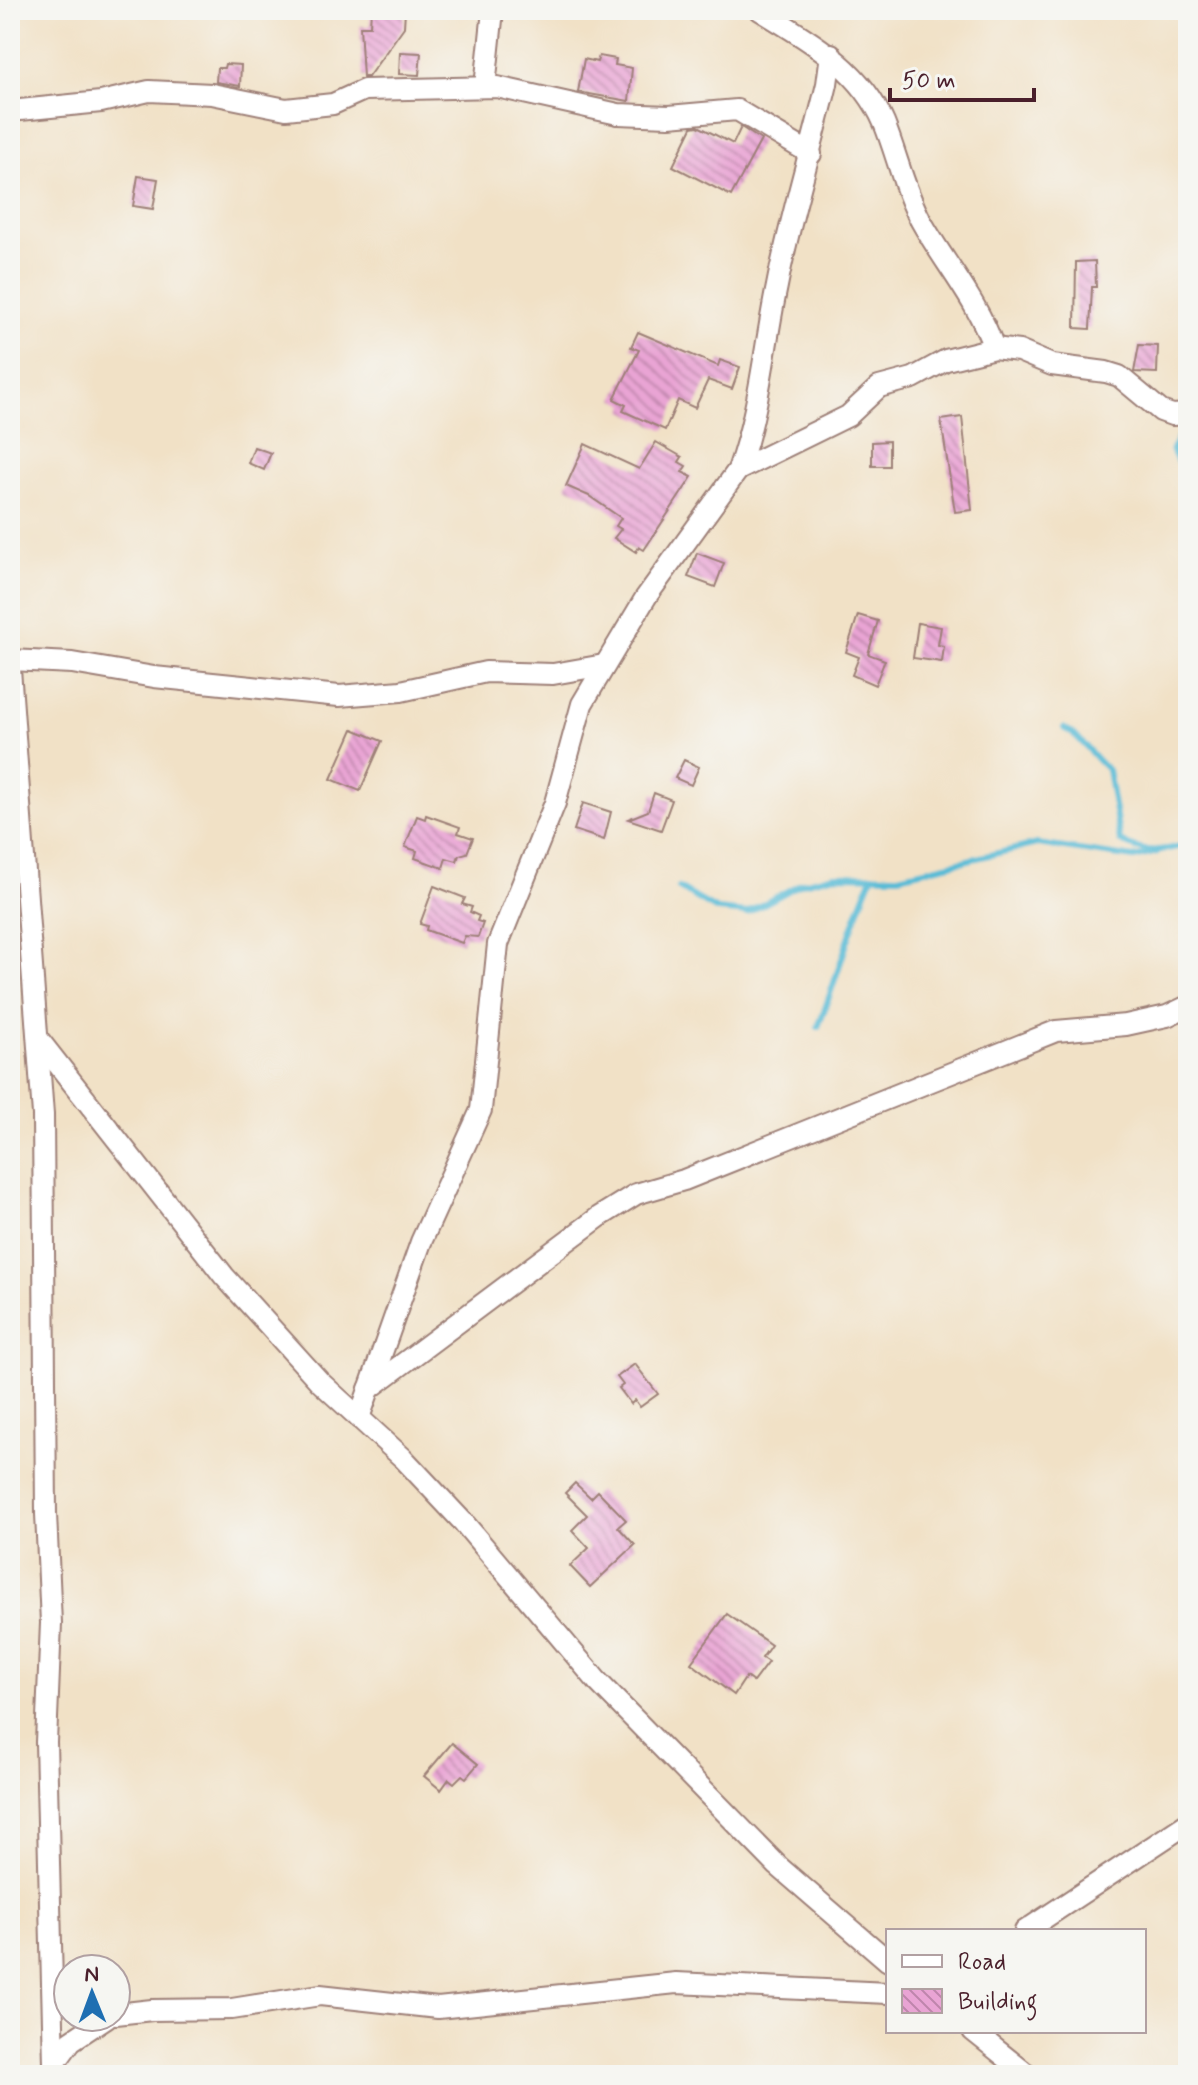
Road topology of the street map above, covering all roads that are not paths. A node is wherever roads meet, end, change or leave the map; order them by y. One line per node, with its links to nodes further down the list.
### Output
1 (493, 10): 4 (street)
2 (760, 10): 3 (street)
3 (831, 54): 6 (street); 7 (street)
4 (485, 87): 5 (street); 6 (street)
5 (10, 111)
6 (811, 154): 9 (street)
7 (994, 348): 8 (street); 9 (street)
8 (1188, 414)
9 (738, 470): 11 (street)
10 (10, 660): 11 (street)
11 (604, 665): 15 (street)
12 (10, 669): 14 (street)
13 (1188, 1006): 15 (street)
14 (39, 1040): 16 (street); 24 (street)
15 (369, 1389): 16 (street)
16 (359, 1418): 19 (street)
17 (1188, 1823): 18 (street)
18 (1028, 1929)
19 (886, 1959)
20 (886, 1993): 21 (street)
21 (132, 2012)
22 (83, 2033): 24 (street)
23 (976, 2033): 25 (street)
24 (54, 2069)
25 (1028, 2075)

